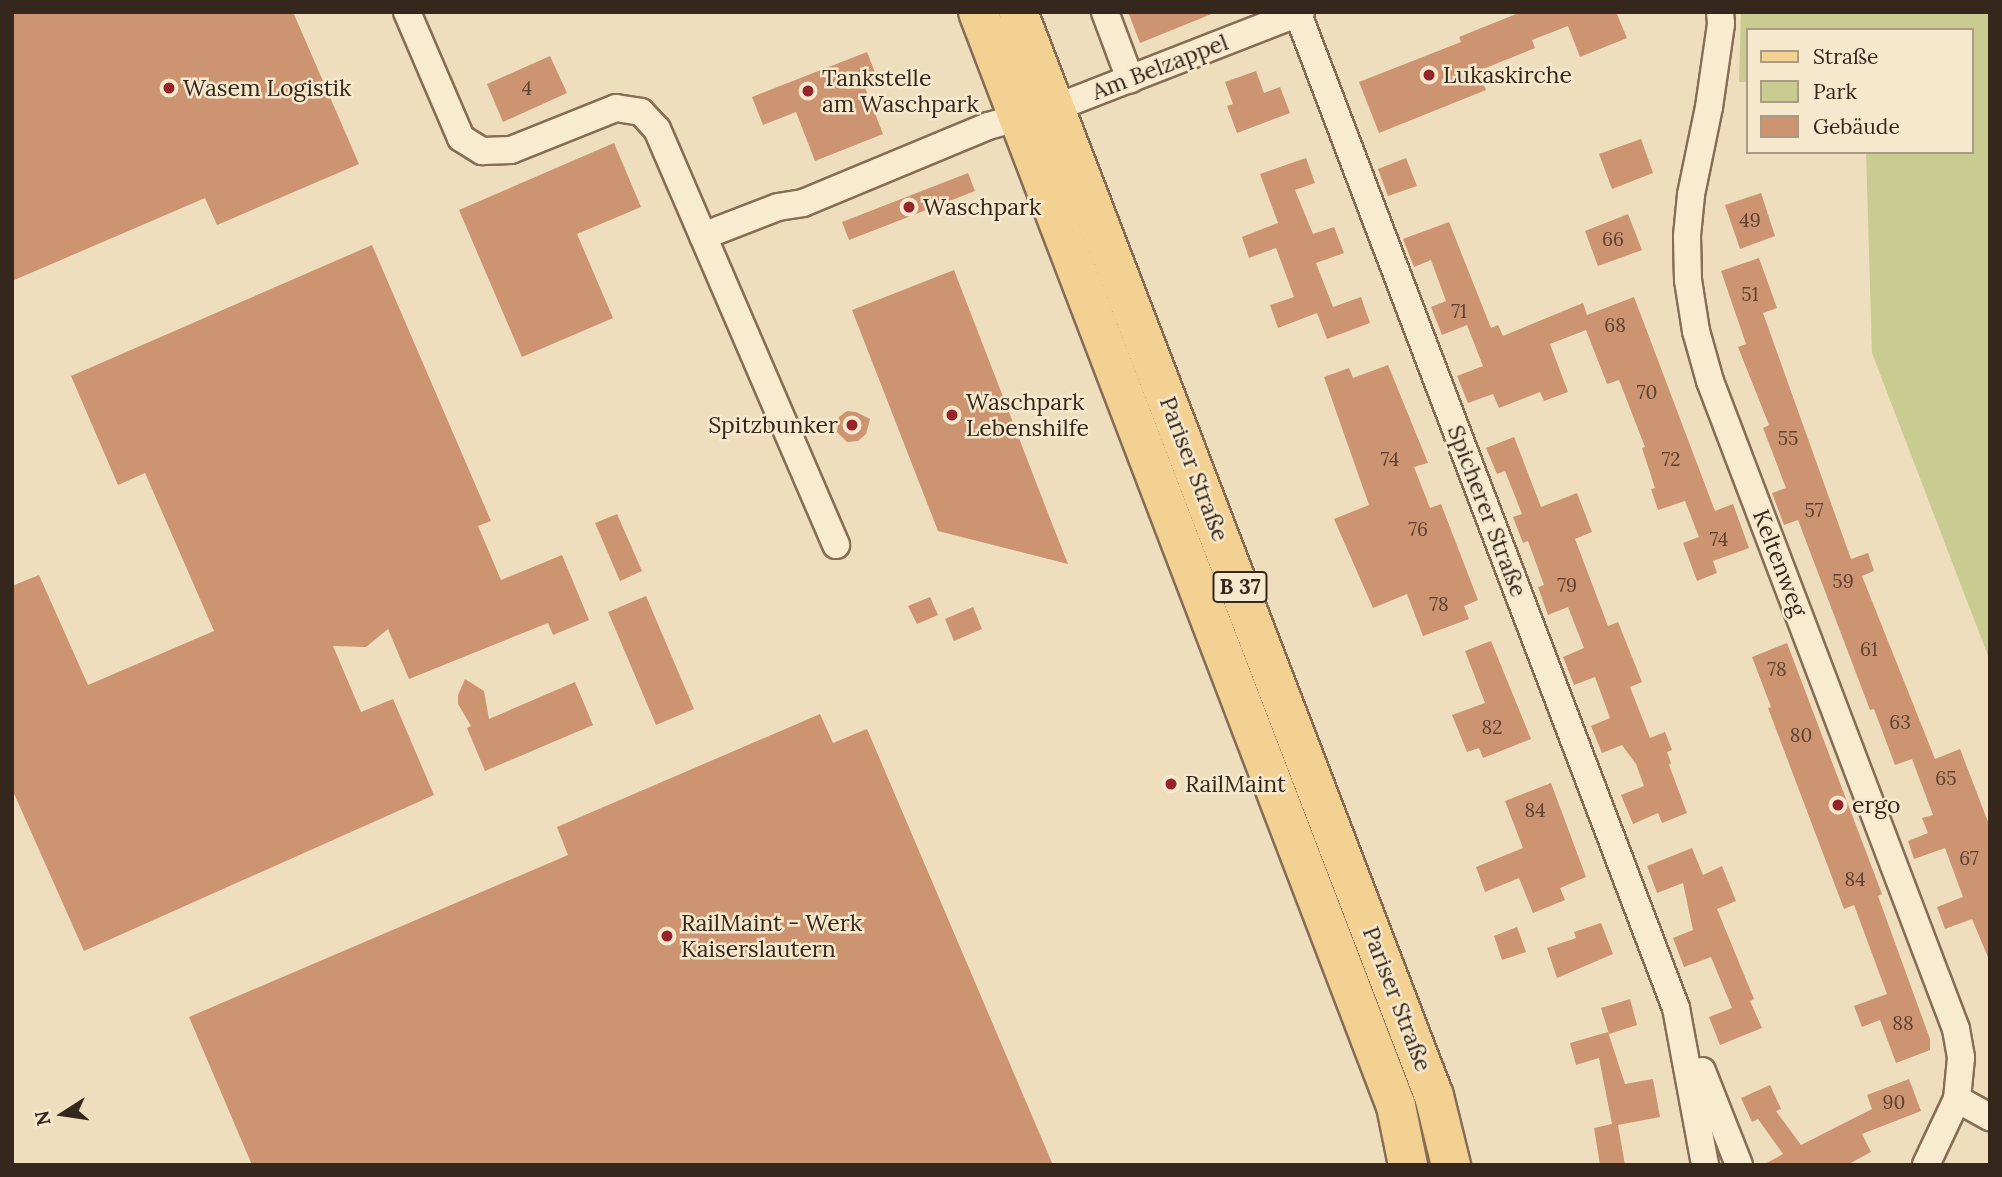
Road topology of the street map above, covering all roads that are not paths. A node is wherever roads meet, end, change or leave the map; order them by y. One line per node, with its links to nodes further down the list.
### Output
1 (407, 12): 10 (street)
2 (978, 12): 9 (main road, Pariser Straße / B 37)
3 (1018, 12): 8 (main road, Pariser Straße / B 37)
4 (1105, 12): 7 (street)
5 (1720, 12): 13 (street, Keltenweg)
6 (1300, 13): 7 (street, Am Belzappel); 12 (street, Spicherer Straße)
7 (1130, 79): 8 (street, Am Belzappel)
8 (1055, 108): 9 (street, Am Belzappel); 16 (main road, Pariser Straße / B 37)
9 (1017, 117): 10 (street, Am Belzappel); 15 (main road, Pariser Straße / B 37)
10 (703, 236): 11 (street)
11 (836, 545)
12 (1676, 1008): 17 (street, Spicherer Straße); 18 (street, Spicherer Straße)
13 (1957, 1099): 14 (street); 19 (street, Keltenweg)
14 (1990, 1117)
15 (1408, 1165)
16 (1451, 1165)
17 (1705, 1165)
18 (1739, 1165)
19 (1926, 1165)

